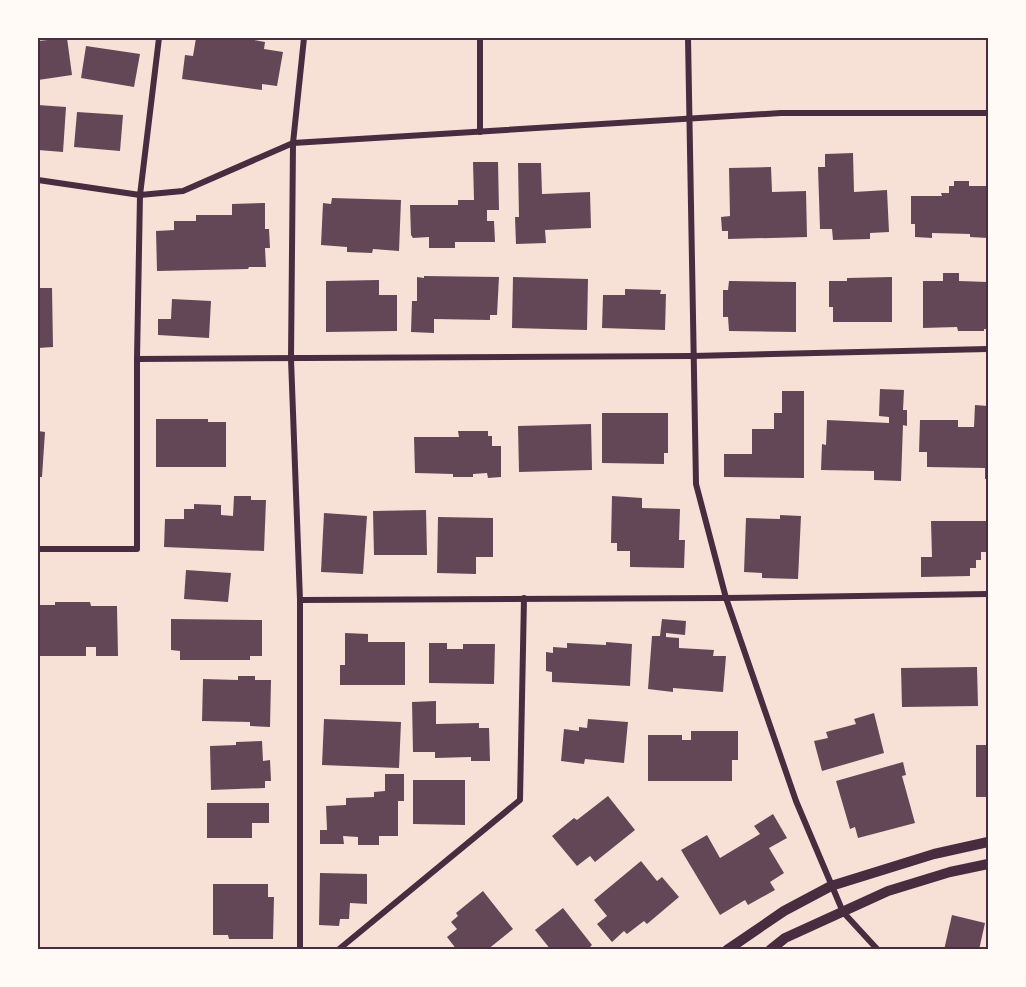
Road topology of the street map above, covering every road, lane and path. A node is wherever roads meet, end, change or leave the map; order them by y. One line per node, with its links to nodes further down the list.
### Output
1 (159, 38): 10 (street)
2 (304, 38): 8 (street)
3 (480, 38): 7 (street)
4 (688, 38): 6 (street)
5 (988, 113): 6 (street)
6 (688, 119): 7 (street); 12 (street)
7 (480, 132): 8 (street)
8 (293, 143): 10 (street); 14 (street)
9 (38, 180): 10 (street)
10 (140, 195): 13 (street)
11 (988, 349): 12 (street)
12 (693, 356): 14 (street); 18 (street)
13 (137, 359): 14 (street); 15 (street)
14 (291, 359): 19 (street)
15 (38, 549)
16 (988, 594): 18 (street)
17 (524, 598): 18 (street); 19 (street); 25 (street)
18 (726, 598): 22 (street)
19 (300, 600): 24 (street)
20 (988, 842): 22 (street)
21 (988, 864): 23 (street)
22 (831, 886): 23 (street); 26 (street)
23 (843, 912): 27 (street); 28 (street)
24 (300, 950)
25 (338, 950)
26 (727, 950)
27 (770, 950)
28 (878, 950)

